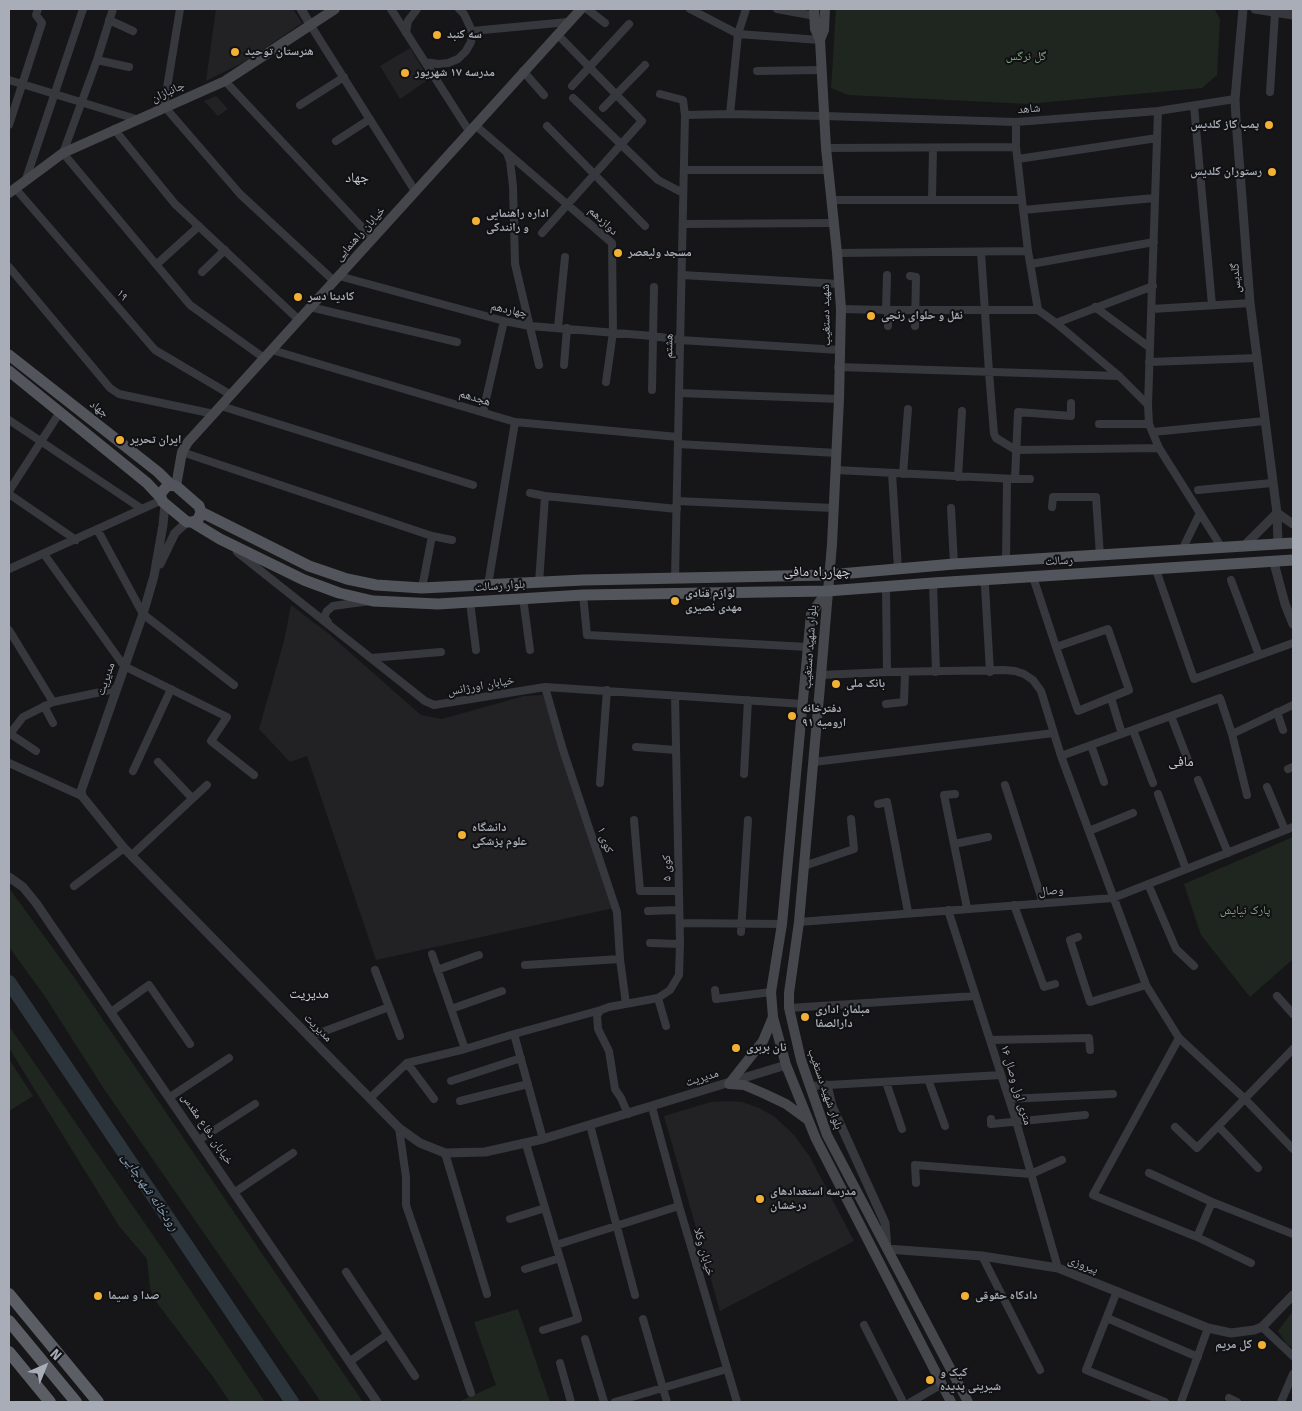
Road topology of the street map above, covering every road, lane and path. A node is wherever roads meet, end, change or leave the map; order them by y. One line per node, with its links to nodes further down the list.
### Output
1 (38, 9): 43 (street)
2 (83, 9): 46 (street)
3 (113, 9): 21 (street)
4 (180, 9): 54 (street)
5 (301, 9): 25 (street)
6 (335, 9): 25 (main road, جانبازان)
7 (391, 9): 28 (street, دوازدهم)
8 (417, 9): 28 (street)
9 (459, 9): 27 (street)
10 (581, 9): 22 (main road, خیابان راهنمایی)
11 (587, 9): 23 (street)
12 (690, 9): 30 (street)
13 (746, 9): 30 (street)
14 (778, 9): 18 (street)
15 (825, 9): 31 (main road)
16 (1243, 9): 51 (street, گلدیس)
17 (1255, 9): 19 (street)
18 (815, 12): 31 (main road)
19 (1275, 13): 20 (street); 45 (street)
20 (1293, 15)
21 (109, 20): 26 (street); 32 (street)
22 (568, 22): 27 (street); 29 (main road, خیابان راهنمایی)
23 (605, 23)
24 (629, 24): 36 (street)
25 (311, 26): 40 (street); 42 (main road, جانبازان)
26 (133, 31)
27 (472, 31): 33 (street)
28 (406, 33): 33 (street, دوازدهم)
29 (557, 34): 36 (street); 39 (main road, خیابان راهنمایی)
30 (738, 34): 31 (street); 58 (street)
31 (820, 40): 37 (main road, شهید دستغیب)
32 (97, 60): 35 (street); 52 (street)
33 (425, 62): 66 (street, دوازدهم)
34 (645, 66): 48 (street)
35 (129, 67)
36 (589, 67): 44 (street); 48 (street)
37 (821, 70): 38 (street); 60 (main road, شهید دستغیب)
38 (757, 71)
39 (523, 72): 47 (street); 66 (main road, خیابان راهنمایی)
40 (344, 77): 53 (street); 61 (street)
41 (9, 80): 43 (street)
42 (225, 81): 54 (main road, جانبازان); 95 (street)
43 (22, 84): 46 (street); 64 (street)
44 (572, 86)
45 (1270, 92)
46 (55, 94): 52 (street); 80 (street)
47 (544, 94)
48 (616, 94): 56 (street); 70 (street)
49 (660, 94): 59 (street)
50 (573, 98): 70 (street)
51 (1235, 99): 55 (street, شاهد); 113 (street, گلدیس)
52 (80, 102): 62 (street); 75 (street)
53 (300, 105)
54 (164, 106): 62 (main road, جانبازان); 109 (street)
55 (1194, 106): 57 (street, شاهد); 114 (street)
56 (603, 108)
57 (1158, 110): 63 (street, شاهد); 68 (street)
58 (730, 114): 59 (street, شاهد); 60 (street, شاهد)
59 (685, 115): 77 (street, هشتم)
60 (824, 116): 63 (street, شاهد); 72 (main road, شهید دستغیب)
61 (370, 119): 69 (street); 82 (street)
62 (136, 120): 67 (main road, جانبازان)
63 (1016, 122): 71 (street)
64 (9, 125)
65 (546, 126): 79 (street)
66 (472, 128): 74 (street, دوازدهم); 82 (main road, خیابان راهنمایی)
67 (114, 129): 75 (main road, جانبازان); 92 (street)
68 (1157, 138): 76 (street); 84 (street)
69 (336, 141)
70 (621, 145): 79 (street); 83 (street)
71 (1016, 147): 73 (street); 76 (street)
72 (826, 148): 73 (street); 78 (main road, شهید دستغیب)
73 (933, 148): 86 (street)
74 (506, 151): 88 (street, دوازدهم); 126 (street)
75 (63, 153): 80 (main road, جانبازان); 102 (street)
76 (1018, 160): 87 (street)
77 (684, 170): 78 (street); 83 (street, هشتم)
78 (828, 170): 85 (main road, شهید دستغیب)
79 (595, 174): 88 (street); 93 (street)
80 (26, 179): 81 (main road, جانبازان)
81 (12, 190): 151 (street, ۱۹)
82 (415, 191): 95 (main road, خیابان راهنمایی)
83 (683, 194): 91 (street, هشتم)
84 (1156, 198): 89 (street); 96 (street)
85 (832, 200): 86 (street); 90 (main road, شهید دستغیب)
86 (932, 200): 87 (street)
87 (1022, 200): 89 (street)
88 (567, 204): 94 (street); 131 (street, دوازدهم)
89 (1023, 210): 98 (street)
90 (833, 223): 91 (street); 100 (main road, شهید دستغیب)
91 (683, 224): 106 (street, هشتم)
92 (199, 226): 97 (street); 102 (street)
93 (645, 226)
94 (542, 233)
95 (372, 238): 109 (main road, خیابان راهنمایی)
96 (1154, 242): 103 (street); 111 (street)
97 (225, 250): 105 (street); 123 (street)
98 (1028, 251): 99 (street); 103 (street)
99 (981, 252): 100 (street); 121 (street)
100 (837, 253): 110 (main road, شهید دستغیب)
101 (565, 257): 129 (street)
102 (157, 264): 139 (street)
103 (1031, 264): 122 (street)
104 (9, 266): 156 (street)
105 (202, 272)
106 (682, 275): 110 (street); 133 (street, هشتم)
107 (888, 275): 119 (street)
108 (910, 276): 120 (street)
109 (336, 278): 115 (main road, خیابان راهنمایی); 124 (street, چهاردهم)
110 (839, 284): 117 (main road, شهید دستغیب)
111 (1152, 286): 116 (street); 118 (street)
112 (654, 287): 132 (street)
113 (1250, 303): 114 (street); 140 (street, گلدیس)
114 (1212, 305): 118 (street)
115 (310, 307): 123 (main road, خیابان راهنمایی); 134 (street)
116 (1095, 308): 125 (street); 135 (street)
117 (840, 309): 119 (street); 137 (main road, شهید دستغیب)
118 (1152, 309): 135 (street)
119 (887, 310): 120 (street); 127 (street)
120 (915, 310): 121 (street); 128 (street)
121 (986, 310): 122 (street); 146 (street)
122 (1038, 310): 125 (street)
123 (299, 320): 136 (main road, خیابان راهنمایی)
124 (504, 322): 126 (street, چهاردهم); 159 (street)
125 (1056, 322): 147 (street)
126 (530, 326): 129 (street, چهاردهم); 142 (street)
127 (888, 326)
128 (915, 326)
129 (558, 327): 130 (street, چهاردهم)
130 (567, 328): 131 (street, چهاردهم); 143 (street)
131 (612, 332): 132 (street, چهاردهم); 148 (street, دوازدهم)
132 (653, 336): 133 (street, چهاردهم); 149 (street)
133 (680, 340): 137 (street, چهاردهم); 150 (street, هشتم)
134 (457, 342)
135 (1149, 346): 141 (street)
136 (272, 350): 139 (main road, خیابان راهنمایی); 159 (street, هجدهم)
137 (839, 350): 144 (main road, شهید دستغیب)
138 (9, 355): 172 (main road, جهاد)
139 (264, 358): 151 (main road, خیابان راهنمایی)
140 (1257, 358): 141 (street); 162 (street, گلدیس)
141 (1149, 362): 154 (street)
142 (539, 365)
143 (564, 365)
144 (838, 367): 146 (street); 152 (main road, شهید دستغیب)
145 (9, 372): 158 (main road)
146 (989, 372): 147 (street); 168 (street)
147 (1119, 376): 154 (street)
148 (606, 382)
149 (652, 390)
150 (679, 393): 152 (street); 165 (street, هشتم)
151 (231, 395): 156 (main road, خیابان راهنمایی)
152 (839, 399): 170 (main road, شهید دستغیب)
153 (1071, 403): 168 (street)
154 (1148, 405): 164 (street)
155 (908, 409): 174 (street)
156 (217, 410): 169 (main road, خیابان راهنمایی); 181 (street)
157 (962, 411): 175 (street)
158 (60, 412): 166 (street); 179 (main road)
159 (483, 412): 161 (street, هجدهم)
160 (9, 420): 166 (street)
161 (515, 422): 165 (street, هجدهم); 227 (street)
162 (1264, 422): 164 (street); 178 (street, گلدیس)
163 (1100, 424): 164 (street)
164 (1151, 428): 167 (street)
165 (678, 440): 170 (street, هجدهم); 187 (street, هشتم)
166 (41, 441): 183 (street); 189 (street)
167 (1158, 448): 168 (street); 193 (street)
168 (1016, 450): 176 (street)
169 (182, 452): 180 (main road, خیابان راهنمایی); 198 (street)
170 (837, 453): 171 (main road, شهید دستغیب)
171 (836, 470): 173 (street); 190 (main road, شهید دستغیب)
172 (158, 472): 179 (main road); 180 (main road, جهاد)
173 (892, 473): 174 (street); 216 (street)
174 (903, 474): 175 (street)
175 (958, 477): 176 (street)
176 (1011, 479): 177 (street); 211 (street)
177 (1030, 479)
178 (1272, 483): 182 (street); 194 (street, گلدیس)
179 (147, 484): 186 (main road)
180 (174, 485): 186 (main road); 192 (main road, جهاد)
181 (473, 485)
182 (1198, 490)
183 (9, 492): 200 (street)
184 (530, 493): 185 (street)
185 (545, 496): 187 (street); 225 (street)
186 (163, 501): 189 (street); 195 (main road, بلوار رسالت); 219 (street, مدیریت)
187 (677, 505): 190 (street); 221 (street, هشتم)
188 (1052, 507): 208 (street)
189 (142, 508): 197 (street)
190 (834, 508): 218 (main road, شهید دستغیب)
191 (951, 508): 214 (street)
192 (201, 512): 195 (main road); 229 (main road, بلوار رسالت)
193 (1200, 513): 205 (street); 206 (street)
194 (1277, 513): 196 (street); 203 (street, گلدیس); 204 (street)
195 (189, 522): 199 (main road, بلوار رسالت); 219 (street, مدیریت)
196 (1293, 524)
197 (97, 529): 200 (street); 237 (street)
198 (432, 536): 201 (street); 229 (street)
199 (220, 539): 234 (main road, بلوار رسالت); 239 (street, خیابان اورژانس)
200 (76, 540): 207 (street)
201 (452, 540)
202 (1293, 543): 203 (main road, رسالت)
203 (1278, 544): 204 (main road, رسالت)
204 (1244, 547): 205 (main road, رسالت)
205 (1222, 548): 206 (main road, رسالت)
206 (1182, 550): 208 (main road, رسالت)
207 (44, 554): 215 (street); 249 (street)
208 (1100, 556): 211 (main road, رسالت)
209 (9, 560): 215 (street)
210 (1293, 560): 213 (main road, رسالت)
211 (1006, 562): 212 (main road, رسالت)
212 (980, 563): 214 (main road, رسالت); 223 (main road)
213 (1274, 563): 217 (main road, رسالت); 238 (street)
214 (954, 564): 216 (main road, رسالت)
215 (12, 567)
216 (898, 569): 218 (main road, رسالت)
217 (1156, 570): 220 (main road, رسالت); 247 (street)
218 (828, 575): 221 (main road, بلوار رسالت); 231 (main road, شهید دستغیب)
219 (154, 576): 237 (street, مدیریت)
220 (1033, 577): 223 (main road, رسالت); 243 (street)
221 (675, 578): 222 (main road, بلوار رسالت)
222 (583, 580): 225 (main road, بلوار رسالت); 232 (main road)
223 (982, 580): 226 (main road, رسالت); 252 (street)
224 (1231, 580): 247 (street)
225 (539, 583): 227 (main road, بلوار رسالت)
226 (933, 583): 228 (main road, رسالت); 251 (street)
227 (488, 585): 230 (main road, بلوار رسالت)
228 (886, 586): 231 (main road, رسالت); 250 (street)
229 (422, 588): 230 (main road, بلوار رسالت)
230 (438, 588): 236 (main road)
231 (827, 591): 232 (main road, بلوار رسالت); 242 (main road, بلوار شهید دستغیب); 254 (main road, بلوار شهید دستغیب)
232 (583, 595): 233 (main road, بلوار رسالت); 242 (street)
233 (523, 598): 235 (main road, بلوار رسالت); 245 (street)
234 (373, 601): 236 (main road, بلوار رسالت); 239 (street)
235 (470, 602): 236 (main road, بلوار رسالت); 244 (street)
236 (438, 604)
237 (143, 614): 249 (street, مدیریت); 255 (street)
238 (1293, 624)
239 (330, 626): 248 (street, خیابان اورژانس)
240 (9, 630): 263 (street)
241 (1293, 643): 247 (street)
242 (808, 647): 264 (main road, بلوار شهید دستغیب)
243 (1056, 647): 261 (street); 261 (street)
244 (476, 650)
245 (530, 650)
246 (441, 652): 248 (street)
247 (1258, 655)
248 (370, 658): 256 (street, خیابان اورژانس)
249 (124, 666): 257 (street, مدیریت); 258 (street)
250 (887, 672): 253 (street); 254 (street)
251 (936, 672): 252 (street); 253 (street)
252 (990, 672): 273 (street)
253 (905, 673): 265 (street)
254 (821, 675): 283 (main road, بلوار شهید دستغیب)
255 (234, 685)
256 (545, 687): 259 (street, خیابان اورژانس); 338 (street, کوی ۱)
257 (116, 689): 263 (street); 299 (street, مدیریت)
258 (171, 689): 286 (street); 288 (street)
259 (607, 690): 260 (street, خیابان اورژانس); 291 (street)
260 (675, 696): 262 (street, خیابان اورژانس); 279 (street, کوی ۵)
261 (1111, 698): 275 (street)
262 (748, 700): 264 (street, خیابان اورژانس); 287 (street)
263 (52, 702): 267 (street)
264 (803, 704): 331 (main road, بلوار شهید دستغیب)
265 (886, 704)
266 (1293, 705): 268 (street)
267 (44, 706): 270 (street); 274 (street)
268 (1277, 712): 272 (street); 276 (street)
269 (1171, 716): 271 (street); 276 (street); 285 (street)
270 (53, 724)
271 (1133, 730): 275 (street); 292 (street)
272 (1283, 730)
273 (1054, 733): 281 (street); 283 (street)
274 (9, 734): 280 (street)
275 (1122, 734): 277 (street)
276 (1232, 734): 298 (street)
277 (1091, 745): 281 (street); 290 (street)
278 (636, 747): 279 (street)
279 (676, 750): 319 (street, کوی ۵)
280 (36, 751)
281 (1061, 756): 307 (street)
282 (158, 762): 300 (street)
283 (814, 762): 313 (main road, بلوار شهید دستغیب)
284 (9, 763): 299 (street)
285 (1190, 763)
286 (133, 771)
287 (744, 774)
288 (254, 775)
289 (1198, 780): 311 (street)
290 (1104, 782)
291 (600, 783)
292 (1153, 783)
293 (207, 785): 300 (street)
294 (1005, 785): 321 (street)
295 (1267, 786): 306 (street)
296 (955, 794): 309 (street)
297 (1158, 794): 314 (street)
298 (1247, 795)
299 (82, 796): 310 (street, مدیریت)
300 (192, 798): 312 (street)
301 (878, 804): 327 (street)
302 (1133, 813): 307 (street)
303 (851, 819): 313 (street)
304 (634, 820): 319 (street)
305 (748, 820): 330 (street)
306 (1289, 829): 311 (street, وصال)
307 (1089, 831): 320 (street)
308 (988, 837): 309 (street)
309 (954, 844): 323 (street)
310 (124, 848): 312 (street, مدیریت); 318 (street)
311 (1228, 853): 314 (street, وصال)
312 (132, 855): 362 (street, مدیریت)
313 (804, 866): 329 (main road, بلوار شهید دستغیب)
314 (1186, 869): 317 (street, وصال)
315 (9, 872): 316 (street)
316 (11, 879): 356 (street, خیابان دفاع مقدس)
317 (1148, 884): 320 (street, وصال); 340 (street)
318 (74, 886)
319 (678, 891): 324 (street, کوی ۵)
320 (1113, 898): 321 (street, وصال); 344 (street)
321 (1043, 903): 322 (street, وصال)
322 (1014, 905): 323 (street, وصال); 343 (street)
323 (967, 908): 325 (street, وصال)
324 (679, 910): 326 (street); 328 (street, کوی ۵)
325 (948, 910): 327 (street, وصال); 348 (street, ۱۶ متری اول وصال)
326 (648, 911)
327 (908, 912): 329 (street, وصال)
328 (680, 922): 330 (street); 335 (street, کوی ۵)
329 (799, 922): 331 (main road); 353 (main road, بلوار شهید دستغیب)
330 (742, 923): 331 (street); 332 (street)
331 (782, 924): 347 (main road, بلوار شهید دستغیب)
332 (741, 932)
333 (1078, 937): 344 (street)
334 (650, 943): 335 (street)
335 (680, 944): 350 (street, کوی ۵)
336 (432, 954): 342 (street)
337 (479, 955): 342 (street)
338 (620, 959): 339 (street); 351 (street, کوی ۱)
339 (525, 965)
340 (1194, 966)
341 (375, 970): 352 (street)
342 (437, 970): 354 (street)
343 (1055, 984)
344 (1146, 985): 363 (street)
345 (715, 990): 347 (street)
346 (502, 991): 354 (street)
347 (770, 992): 358 (main road, بلوار شهید دستغیب)
348 (975, 996): 353 (street); 364 (street, ۱۶ متری اول وصال)
349 (1276, 996): 357 (street)
350 (658, 998): 351 (street); 359 (street)
351 (626, 1004): 355 (street)
352 (389, 1007): 361 (street); 362 (street)
353 (789, 1008): 371 (main road, بلوار شهید دستغیب)
354 (451, 1009): 366 (street)
355 (601, 1010): 360 (street); 391 (street)
356 (111, 1012): 365 (street); 383 (street, خیابان دفاع مقدس)
357 (1293, 1014)
358 (773, 1017): 373 (main road, بلوار شهید دستغیب); 379 (main road)
359 (666, 1026)
360 (514, 1034): 366 (street); 370 (street)
361 (400, 1036)
362 (309, 1037): 384 (street, مدیریت)
363 (1179, 1038): 387 (street); 420 (street)
364 (990, 1040): 368 (street); 374 (street, ۱۶ متری اول وصال)
365 (190, 1044)
366 (465, 1049): 372 (street)
367 (1293, 1049): 387 (street)
368 (1090, 1050)
369 (229, 1058): 383 (street)
370 (521, 1058): 376 (street); 378 (street)
371 (801, 1060): 373 (main road); 381 (main road, بلوار شهید دستغیب)
372 (407, 1063): 384 (street); 385 (street)
373 (786, 1065): 379 (street, مدیریت); 394 (main road, بلوار شهید دستغیب)
374 (1001, 1075): 375 (street); 386 (street, ۱۶ متری اول وصال)
375 (928, 1079): 377 (street); 397 (street)
376 (451, 1081)
377 (886, 1082): 380 (street); 401 (street)
378 (528, 1084): 388 (street); 402 (street)
379 (729, 1084): 390 (street, مدیریت); 394 (main road)
380 (827, 1085): 381 (street); 422 (street)
381 (811, 1086): 422 (main road, بلوار شهید دستغیب)
382 (1112, 1094): 386 (street)
383 (170, 1097): 403 (street, خیابان دفاع مقدس)
384 (370, 1098): 400 (street, مدیریت)
385 (434, 1099)
386 (1009, 1099): 395 (street, ۱۶ متری اول وصال)
387 (1245, 1099): 399 (street); 405 (street)
388 (460, 1101)
389 (256, 1104): 403 (street)
390 (652, 1106): 391 (street, مدیریت); 415 (street, خیابان وکلا)
391 (628, 1114): 396 (street, مدیریت)
392 (1085, 1115): 395 (street)
393 (991, 1119): 395 (street)
394 (808, 1120): 452 (main road, بلوار شهید دستغیب)
395 (1016, 1121): 411 (street, ۱۶ متری اول وصال)
396 (590, 1125): 402 (street, مدیریت); 418 (street)
397 (945, 1126)
398 (1175, 1127): 399 (street)
399 (1218, 1127): 409 (street)
400 (399, 1128): 407 (street, مدیریت); 454 (street)
401 (902, 1129)
402 (543, 1139): 404 (street, مدیریت)
403 (199, 1140): 413 (street, خیابان دفاع مقدس)
404 (526, 1144): 407 (street, مدیریت); 416 (street)
405 (1293, 1149)
406 (293, 1153): 413 (street)
407 (445, 1153): 431 (street)
408 (1062, 1160): 411 (street)
409 (1258, 1168)
410 (1150, 1173): 414 (street)
411 (1031, 1174): 412 (street); 426 (street, ۱۶ متری اول وصال)
412 (916, 1182)
413 (235, 1192): 446 (street, خیابان دفاع مقدس)
414 (1212, 1202): 419 (street); 420 (street)
415 (679, 1206): 418 (street); 448 (street, خیابان وکلا)
416 (545, 1208): 417 (street); 421 (street)
417 (510, 1219)
418 (617, 1226): 421 (street); 432 (street)
419 (1293, 1234)
420 (1197, 1237): 425 (street)
421 (556, 1245): 424 (street)
422 (887, 1249): 423 (street, پیروزی); 470 (main road, بلوار شهید دستغیب)
423 (982, 1256): 426 (street, پیروزی); 449 (street)
424 (560, 1258): 427 (street); 440 (street)
425 (1251, 1263)
426 (1058, 1268): 429 (street, پیروزی)
427 (525, 1269)
428 (346, 1272): 441 (street)
429 (1117, 1291): 434 (street); 439 (street, پیروزی)
430 (9, 1294): 460 (highway)
431 (487, 1294)
432 (635, 1295)
433 (1293, 1295): 438 (street)
434 (1107, 1318): 445 (street); 471 (street)
435 (643, 1319): 453 (street)
436 (9, 1321): 459 (highway)
437 (864, 1325): 467 (street)
438 (1262, 1327): 439 (street, پیروزی); 444 (street)
439 (1208, 1328): 445 (street)
440 (543, 1330)
441 (388, 1335): 446 (street); 451 (street)
442 (585, 1339): 463 (street)
443 (9, 1352): 458 (highway)
444 (1293, 1356)
445 (1198, 1357): 472 (street)
446 (349, 1362): 461 (street, خیابان دفاع مقدس)
447 (560, 1363): 462 (street)
448 (727, 1369): 453 (street); 466 (street, خیابان وکلا)
449 (1040, 1370)
450 (1293, 1374): 455 (street)
451 (415, 1376)
452 (942, 1384): 468 (street); 469 (main road, بلوار شهید دستغیب)
453 (663, 1388): 464 (street); 465 (street)
454 (471, 1393)
455 (1285, 1394): 457 (street); 474 (street)
456 (1229, 1398): 473 (street)
457 (1293, 1398)
458 (50, 1402)
459 (76, 1402)
460 (98, 1402)
461 (377, 1402)
462 (571, 1402)
463 (604, 1402)
464 (615, 1402)
465 (667, 1402)
466 (737, 1402)
467 (903, 1402)
468 (911, 1402)
469 (952, 1402)
470 (968, 1402)
471 (1165, 1402)
472 (1181, 1402)
473 (1237, 1402)
474 (1281, 1402)

